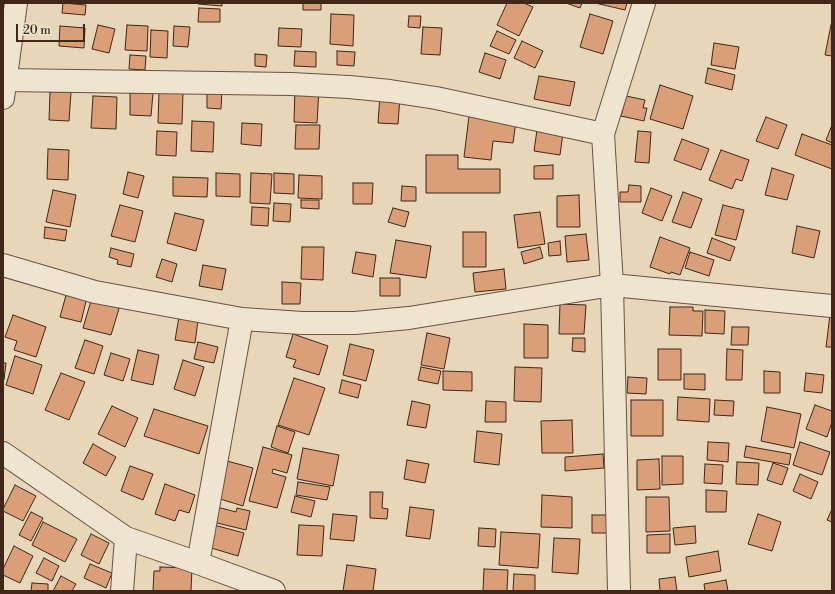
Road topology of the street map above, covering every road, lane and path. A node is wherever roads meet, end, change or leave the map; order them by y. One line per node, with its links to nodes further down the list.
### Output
1 (16, 3): 3 (street)
2 (644, 3): 4 (street)
3 (4, 89): 4 (street)
4 (602, 134): 6 (street)
5 (3, 265): 8 (street)
6 (612, 284): 7 (street); 8 (street); 14 (street)
7 (832, 306)
8 (242, 319): 11 (street)
9 (3, 453): 10 (street)
10 (126, 538): 11 (street); 12 (street)
11 (198, 562): 13 (street)
12 (122, 591)
13 (274, 591)
14 (619, 591)

